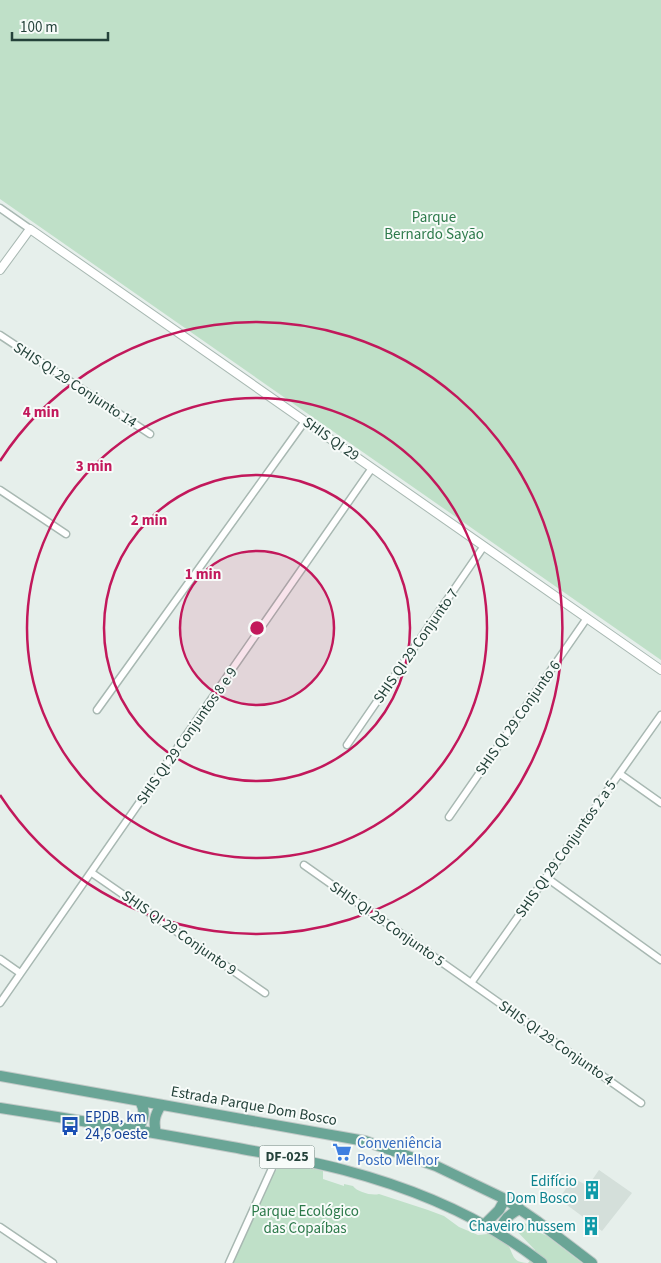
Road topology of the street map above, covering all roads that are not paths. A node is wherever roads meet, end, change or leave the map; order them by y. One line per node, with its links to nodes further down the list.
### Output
1 (0, 208): 2 (street, SHIS QI 29)
2 (30, 228): 3 (street); 5 (street, SHIS QI 29)
3 (0, 270)
4 (0, 335): 6 (street, SHIS QI 29 Conjunto 14)
5 (305, 420): 7 (street, SHIS QI 29); 13 (street)
6 (150, 434)
7 (372, 468): 10 (street, SHIS QI 29); 20 (street, SHIS QI 29 Conjuntos 8 e 9)
8 (0, 490): 9 (street)
9 (66, 534)
10 (484, 546): 11 (street, SHIS QI 29); 15 (street, SHIS QI 29 Conjunto 7)
11 (587, 618): 12 (street, SHIS QI 29); 18 (street, SHIS QI 29 Conjunto 6)
12 (661, 670)
13 (97, 710)
14 (661, 715): 16 (street, SHIS QI 29 Conjuntos 2 a 5)
15 (347, 745)
16 (620, 774): 17 (street); 21 (street, SHIS QI 29 Conjuntos 2 a 5)
17 (661, 803)
18 (449, 817)
19 (304, 865): 25 (street, SHIS QI 29 Conjunto 5)
20 (92, 873): 24 (street, SHIS QI 29 Conjuntos 8 e 9); 26 (street, SHIS QI 29 Conjunto 9)
21 (547, 878): 23 (street); 25 (street, SHIS QI 29 Conjuntos 2 a 5)
22 (0, 959): 24 (street)
23 (661, 960)
24 (20, 973): 27 (street, SHIS QI 29 Conjuntos 8 e 9)
25 (471, 983): 30 (street, SHIS QI 29 Conjunto 4)
26 (265, 993)
27 (0, 1003)
28 (0, 1076): 29 (main road, Estrada Parque Dom Bosco / DF-025)
29 (140, 1101): 31 (main road, Estrada Parque Dom Bosco / DF-025); 33 (main road)
30 (641, 1103)
31 (161, 1105): 34 (main road); 36 (main road, Estrada Parque Dom Bosco / DF-025)
32 (0, 1108): 33 (main road, DF-025)
33 (138, 1129): 34 (main road, DF-025)
34 (156, 1133): 35 (main road, DF-025)
35 (278, 1155): 38 (main road, DF-025); 42 (street)
36 (505, 1199): 37 (main road, Estrada Parque Dom Bosco / DF-025); 38 (main road)
37 (520, 1208): 40 (main road); 44 (main road, Estrada Parque Dom Bosco / DF-025)
38 (485, 1224): 40 (main road, DF-025)
39 (0, 1226): 41 (street)
40 (500, 1234): 43 (main road, DF-025)
41 (53, 1263)
42 (229, 1263)
43 (542, 1263)
44 (592, 1263)

